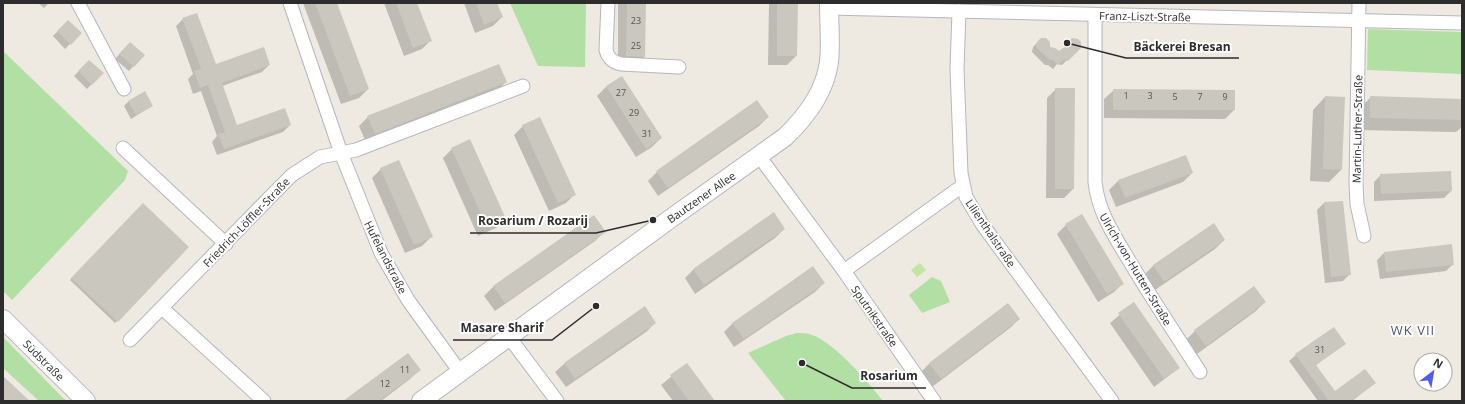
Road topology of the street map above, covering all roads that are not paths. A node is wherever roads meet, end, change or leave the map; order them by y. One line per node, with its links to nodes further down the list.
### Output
1 (78, 3): 14 (street)
2 (290, 3): 16 (street, Hufelandstraße)
3 (608, 3): 12 (street)
4 (1360, 3): 10 (street, Martin-Luther-Straße)
5 (829, 5): 6 (street, Franz-Liszt-Straße); 17 (street, Bautzener Allee)
6 (897, 6): 8 (street, Franz-Liszt-Straße)
7 (1071, 9): 8 (street, Franz-Liszt-Straße); 9 (street, Franz-Liszt-Straße)
8 (959, 11): 18 (street, Lilienthalstraße)
9 (1095, 15): 10 (street, Franz-Liszt-Straße); 27 (street, Ulrich-von-Hutten-Straße)
10 (1359, 22): 11 (street, Franz-Liszt-Straße); 19 (street, Martin-Luther-Straße)
11 (1462, 23)
12 (679, 67)
13 (523, 86): 16 (street)
14 (124, 89)
15 (123, 148): 20 (street)
16 (341, 153): 20 (street, Friedrich-Löffler-Straße); 26 (street, Hufelandstraße)
17 (759, 156): 21 (street, Sputnikstraße); 24 (street, Bautzener Allee)
18 (962, 186): 21 (street); 33 (street, Lilienthalstraße)
19 (1364, 236)
20 (226, 244): 22 (street, Friedrich-Löffler-Straße)
21 (844, 271): 32 (street, Sputnikstraße)
22 (162, 308): 25 (street, Friedrich-Löffler-Straße); 29 (street)
23 (3, 319): 28 (street, Südstraße)
24 (509, 337): 26 (street, Bautzener Allee); 31 (street)
25 (130, 340)
26 (460, 372): 30 (street, Bautzener Allee)
27 (1200, 372)
28 (86, 401)
29 (264, 401)
30 (420, 401)
31 (557, 401)
32 (934, 401)
33 (1112, 401)

